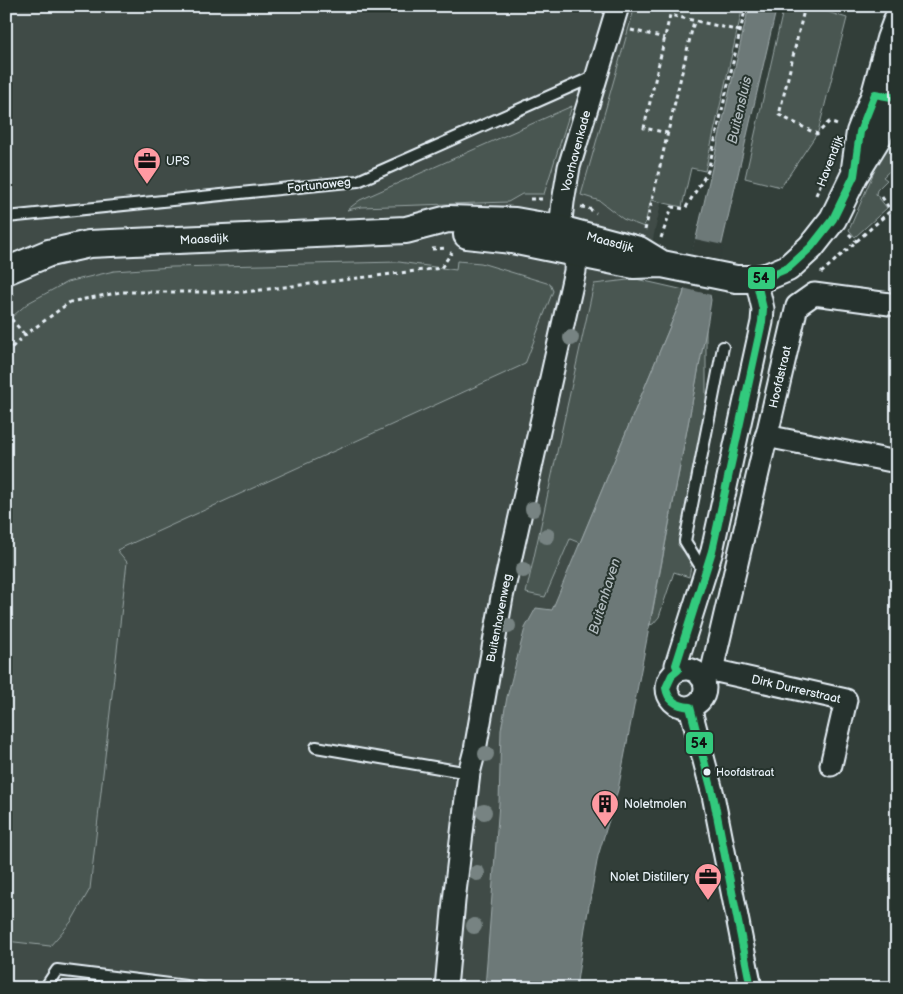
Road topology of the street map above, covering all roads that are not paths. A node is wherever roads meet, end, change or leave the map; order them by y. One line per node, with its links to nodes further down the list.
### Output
1 (615, 16): 3 (street)
2 (897, 20): 4 (street, Havendijk)
3 (598, 75): 5 (lane, Fortunaweg); 6 (street, Voorhavenkade)
4 (890, 93): 12 (street, Havendijk)
5 (7, 217)
6 (560, 229): 7 (street, Maasdijk); 8 (street); 9 (street, Maasdijk)
7 (406, 230): 8 (street, Maasdijk); 11 (street, Maasdijk)
8 (576, 252): 9 (street, Maasdijk); 23 (street, Buitenhavenweg)
9 (662, 264): 10 (street, Maasdijk)
10 (688, 269): 12 (street, Havendijk)
11 (6, 271)
12 (756, 279): 17 (street)
13 (897, 305): 15 (street, Hoofdstraat)
14 (723, 347): 17 (lane)
15 (766, 436): 16 (street); 19 (street, Hoofdstraat)
16 (897, 462)
17 (705, 573): 18 (street)
18 (678, 670): 19 (street); 20 (street)
19 (706, 674): 20 (street); 22 (street, Dirk Durrerstraat)
20 (690, 707): 27 (street)
21 (316, 747): 23 (lane)
22 (831, 765)
23 (469, 772): 26 (street, Buitenhavenweg)
24 (46, 988): 25 (lane)
25 (202, 988)
26 (446, 988)
27 (751, 988)

